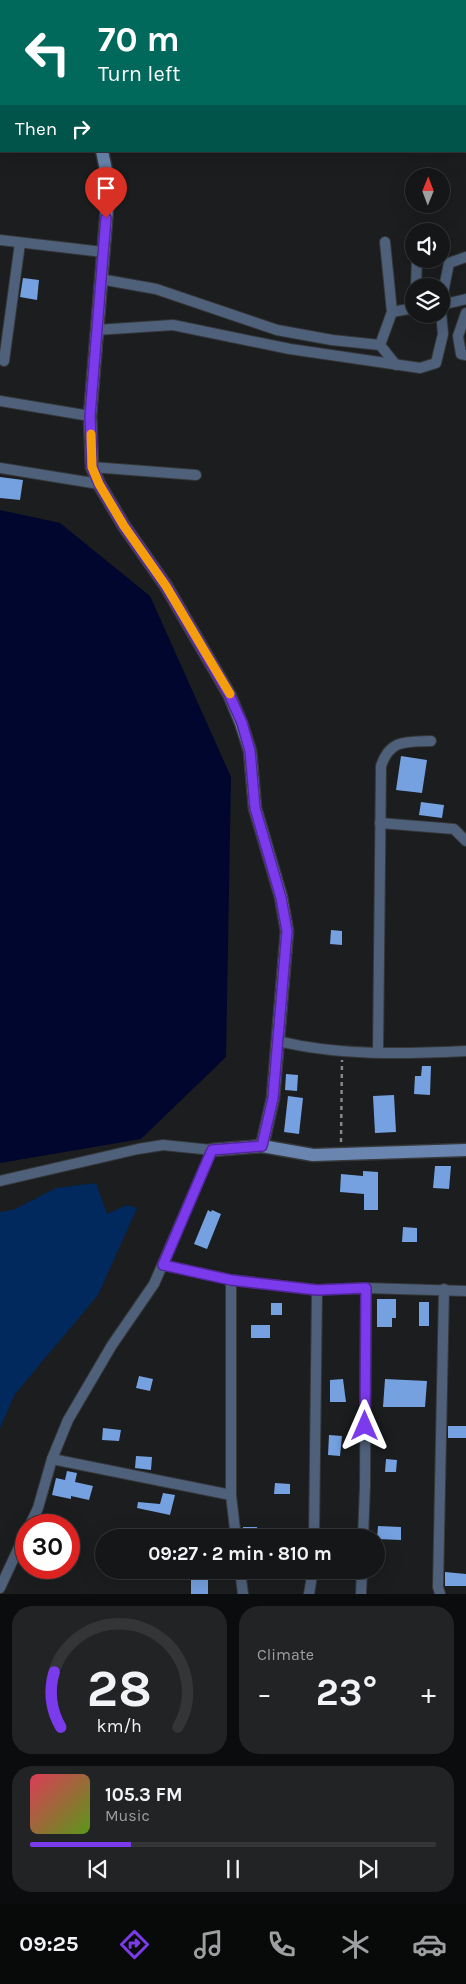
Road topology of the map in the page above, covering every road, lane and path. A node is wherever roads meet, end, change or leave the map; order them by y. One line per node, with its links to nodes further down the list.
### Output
1 (102, 152): 5 (street)
2 (0, 240): 4 (street)
3 (385, 242): 12 (street)
4 (20, 243): 5 (street); 18 (street)
5 (104, 252): 8 (street)
6 (466, 257): 7 (street)
7 (446, 278)
8 (100, 279): 15 (street); 16 (street)
9 (466, 299): 10 (street)
10 (450, 302)
11 (405, 310): 12 (street)
12 (392, 312): 16 (street)
13 (466, 313): 17 (street)
14 (442, 323): 19 (street)
15 (96, 330): 19 (street); 21 (street)
16 (380, 345): 19 (street)
17 (466, 355)
18 (4, 361)
19 (396, 365)
20 (0, 400): 21 (street)
21 (90, 416): 22 (street)
22 (92, 467): 24 (street); 25 (street)
23 (0, 468): 25 (street)
24 (196, 475)
25 (99, 484): 29 (street)
26 (431, 741): 27 (street)
27 (380, 824): 28 (street); 32 (street)
28 (466, 841)
29 (278, 1041): 30 (street); 33 (street)
30 (342, 1051): 32 (street); 36 (path)
31 (466, 1051): 32 (street)
32 (378, 1052)
33 (262, 1146): 34 (street); 36 (street)
34 (212, 1150): 37 (street); 38 (street)
35 (466, 1150): 36 (street)
36 (341, 1154)
37 (0, 1181)
38 (163, 1265): 39 (street); 45 (street)
39 (231, 1280): 42 (street); 46 (street)
40 (466, 1285): 44 (street)
41 (366, 1288): 42 (street); 43 (street); 50 (street)
42 (317, 1290): 49 (street)
43 (444, 1290): 44 (street); 59 (street)
44 (466, 1291)
45 (52, 1459): 46 (street); 47 (street)
46 (231, 1495): 48 (street)
47 (35, 1514)
48 (235, 1529)
49 (314, 1529)
50 (363, 1529)
51 (15, 1556): 55 (street)
52 (241, 1579): 56 (street)
53 (312, 1579): 57 (street)
54 (361, 1579): 58 (street)
55 (0, 1588)
56 (243, 1594)
57 (309, 1594)
58 (360, 1594)
59 (440, 1594)

